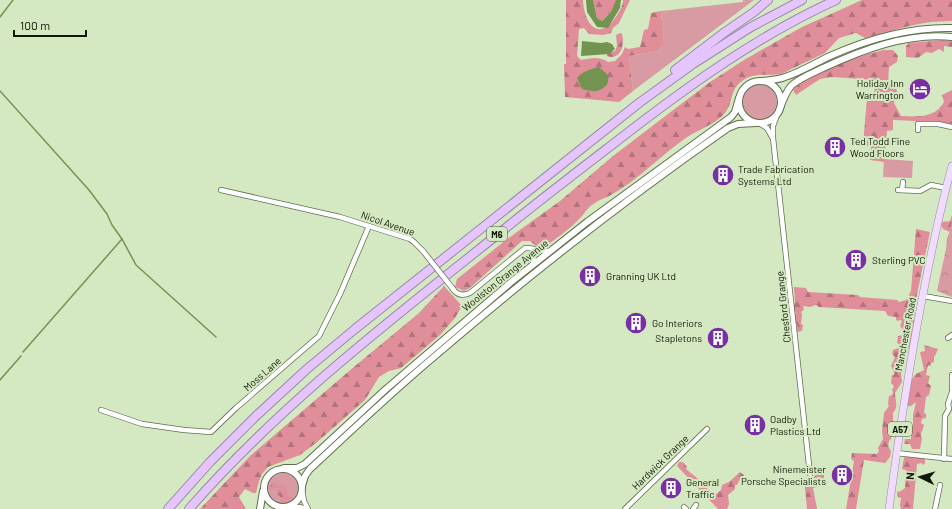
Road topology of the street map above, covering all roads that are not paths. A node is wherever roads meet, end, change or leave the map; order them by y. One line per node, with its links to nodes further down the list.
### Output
1 (768, 0): 8 (highway, M6)
2 (802, 0): 8 (highway, M6)
3 (836, 0): 39 (highway, M6)
4 (952, 28): 6 (main road)
5 (952, 38): 9 (main road)
6 (761, 81): 7 (main road); 9 (main road)
7 (739, 98): 10 (main road); 20 (main road, Woolston Grange Avenue)
8 (639, 103): 38 (highway, M6)
9 (778, 113): 10 (main road); 13 (street, Chesford Grange)
10 (757, 123): 13 (street); 35 (main road, Woolston Grange Avenue)
11 (952, 128): 12 (street)
12 (918, 130)
13 (773, 138): 33 (street, Chesford Grange)
14 (952, 166): 16 (main road, Manchester Road / A57)
15 (903, 182): 16 (street)
16 (946, 188): 22 (main road, Manchester Road / A57)
17 (221, 190): 18 (street, Nicol Avenue)
18 (369, 226): 19 (street, Nicol Avenue, bridge); 26 (street, Moss Lane)
19 (534, 250): 20 (street, Nicol Avenue); 21 (street)
20 (550, 251): 21 (main road, Woolston Grange Avenue)
21 (533, 265): 32 (main road, Woolston Grange Avenue)
22 (923, 296): 23 (street); 29 (main road, Manchester Road / A57)
23 (952, 301)
24 (952, 375): 25 (street)
25 (952, 390): 27 (street)
26 (101, 410)
27 (950, 410): 30 (street)
28 (707, 429): 43 (street, Hardwick Grange)
29 (896, 453): 30 (street); 44 (main road, Manchester Road / A57)
30 (944, 459): 31 (street)
31 (952, 459)
32 (284, 468): 35 (main road); 36 (main road)
33 (810, 474)
34 (940, 484): 45 (street)
35 (302, 488): 37 (main road); 42 (street)
36 (263, 489): 37 (main road); 40 (main road)
37 (286, 507): 41 (main road); 42 (street)
38 (168, 509)
39 (189, 509)
40 (260, 509)
41 (279, 509)
42 (308, 509)
43 (625, 509)
44 (889, 509)
45 (935, 509)

